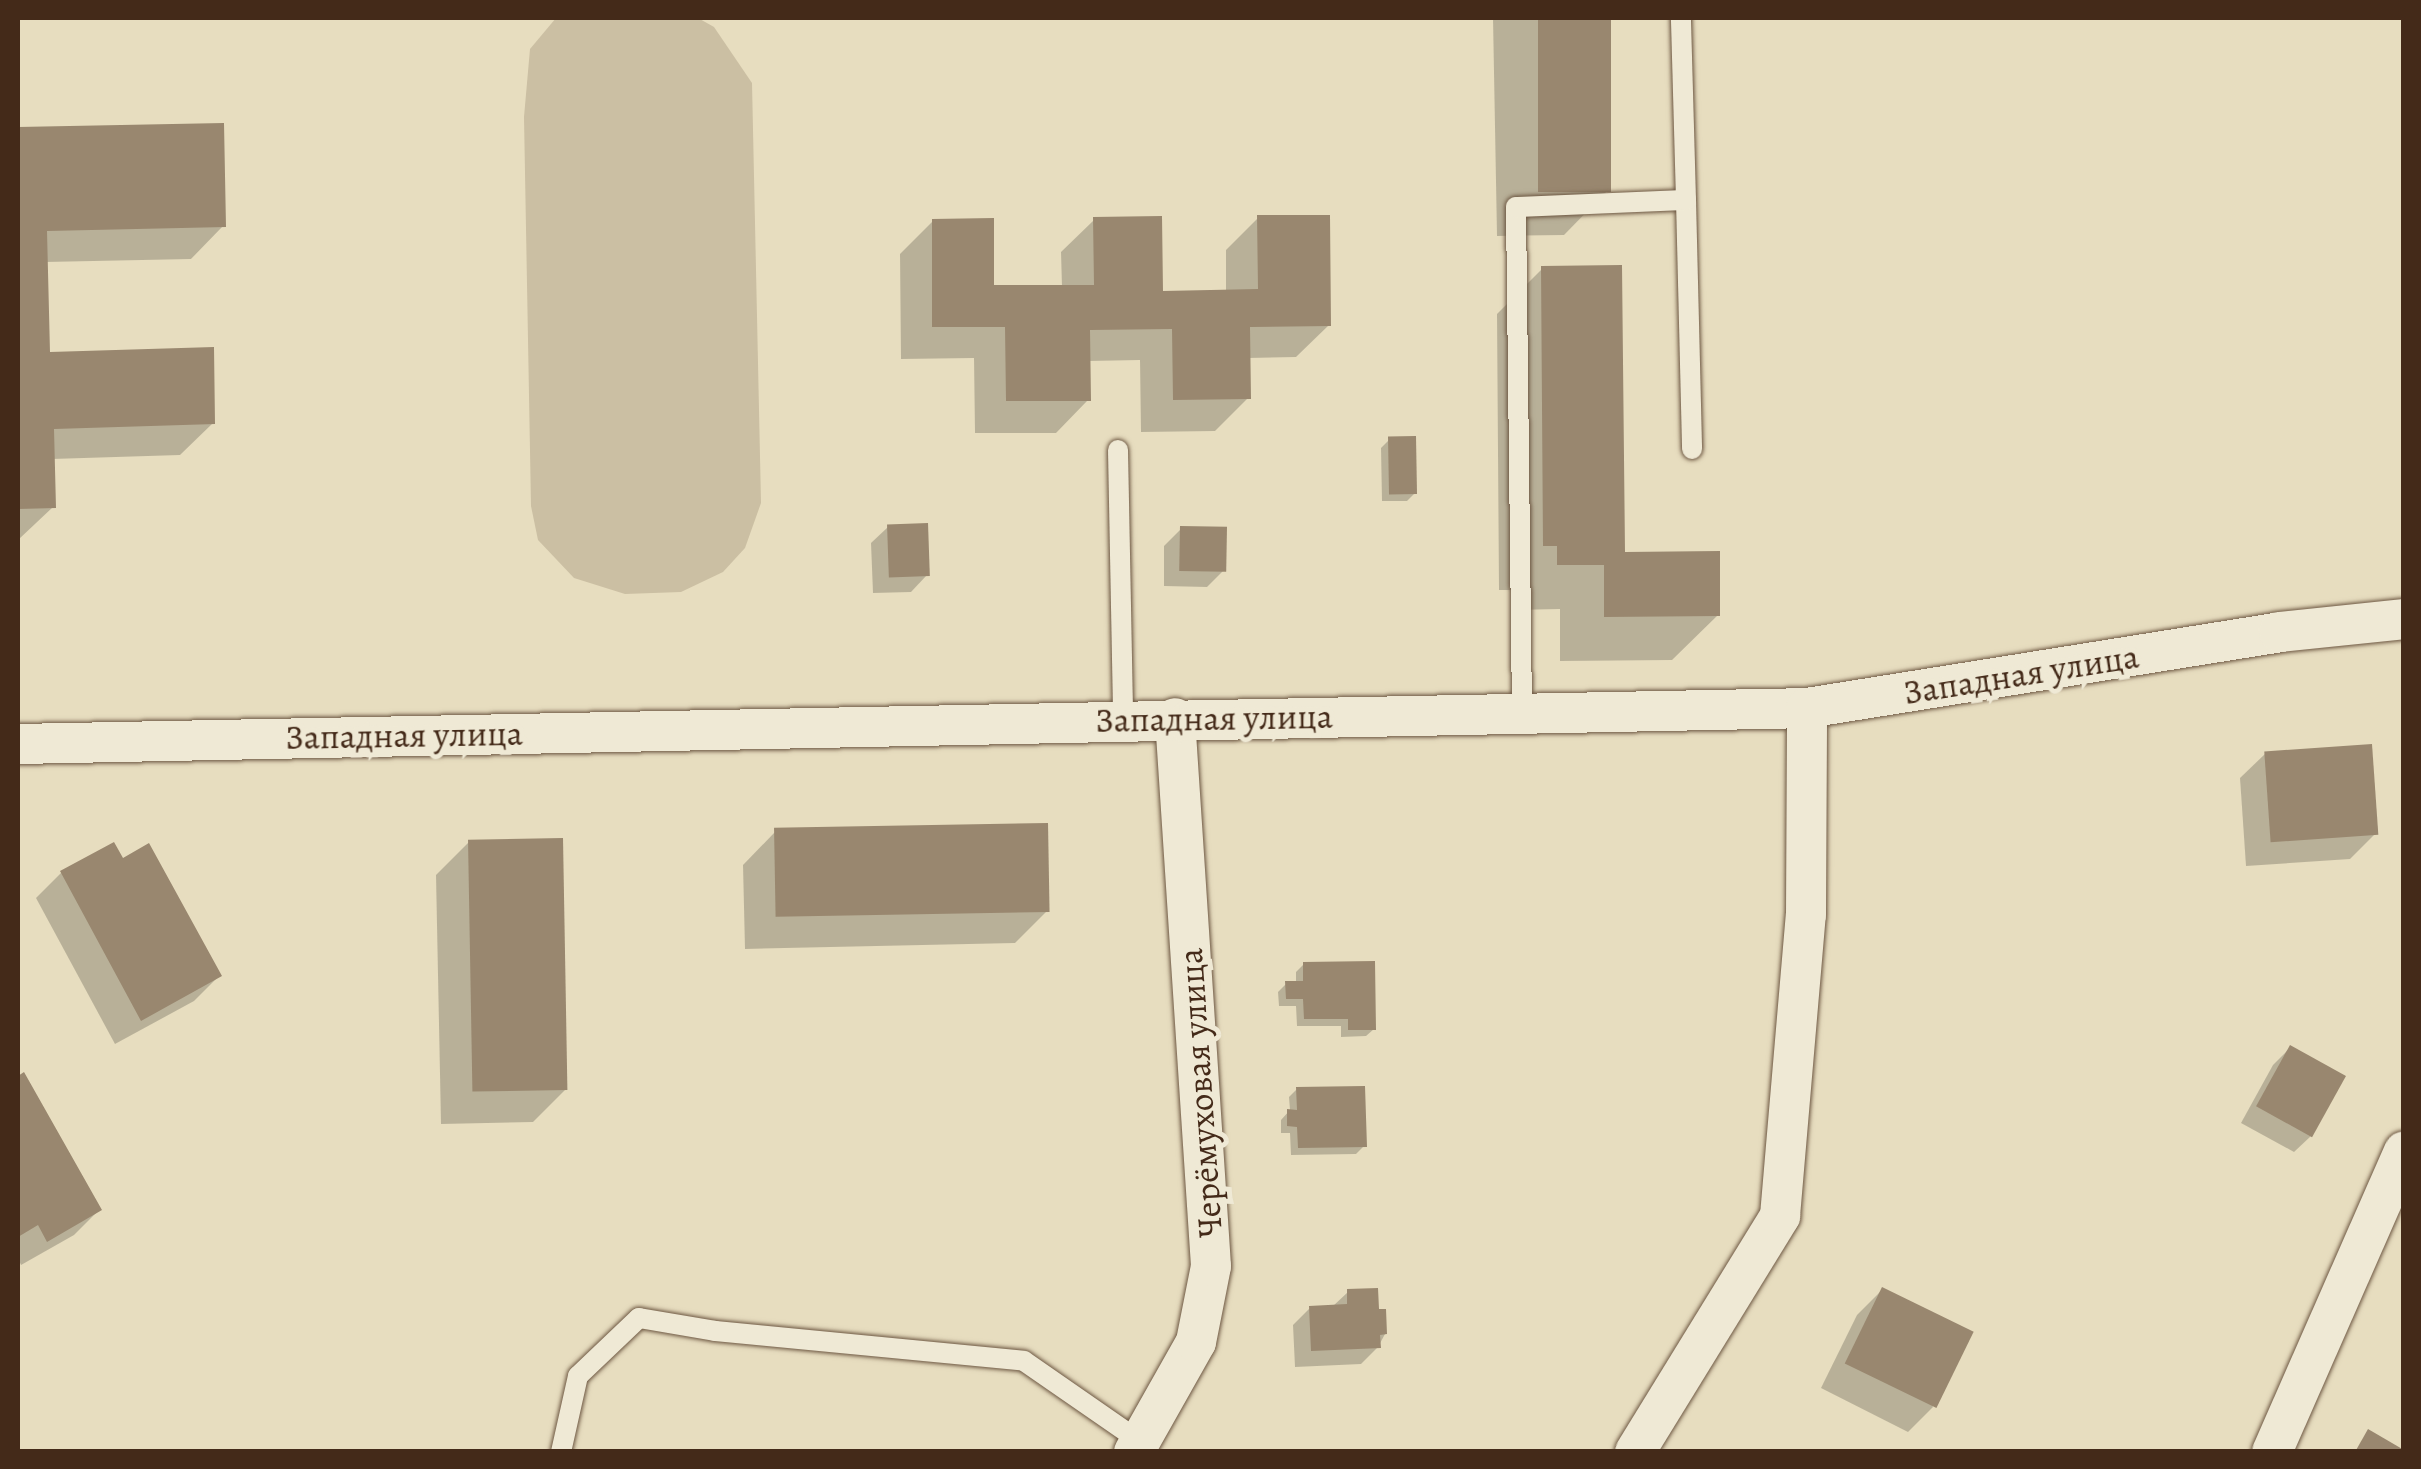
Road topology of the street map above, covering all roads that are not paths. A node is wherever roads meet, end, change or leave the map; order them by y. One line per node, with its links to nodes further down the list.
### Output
1 (1681, 18): 2 (lane)
2 (1686, 200): 4 (lane); 7 (lane)
3 (1118, 450): 9 (lane)
4 (1692, 450)
5 (2404, 619): 6 (street, Западная улица)
6 (1807, 708): 7 (street, Западная улица); 14 (street)
7 (1522, 713): 8 (street, Западная улица)
8 (1175, 718): 9 (street, Западная улица); 12 (street, Черёмуховая улица)
9 (1123, 719): 10 (street, Западная улица)
10 (18, 744)
11 (2404, 1152): 15 (street)
12 (1143, 1448): 13 (lane)
13 (560, 1452)
14 (1636, 1452)
15 (2272, 1452)

